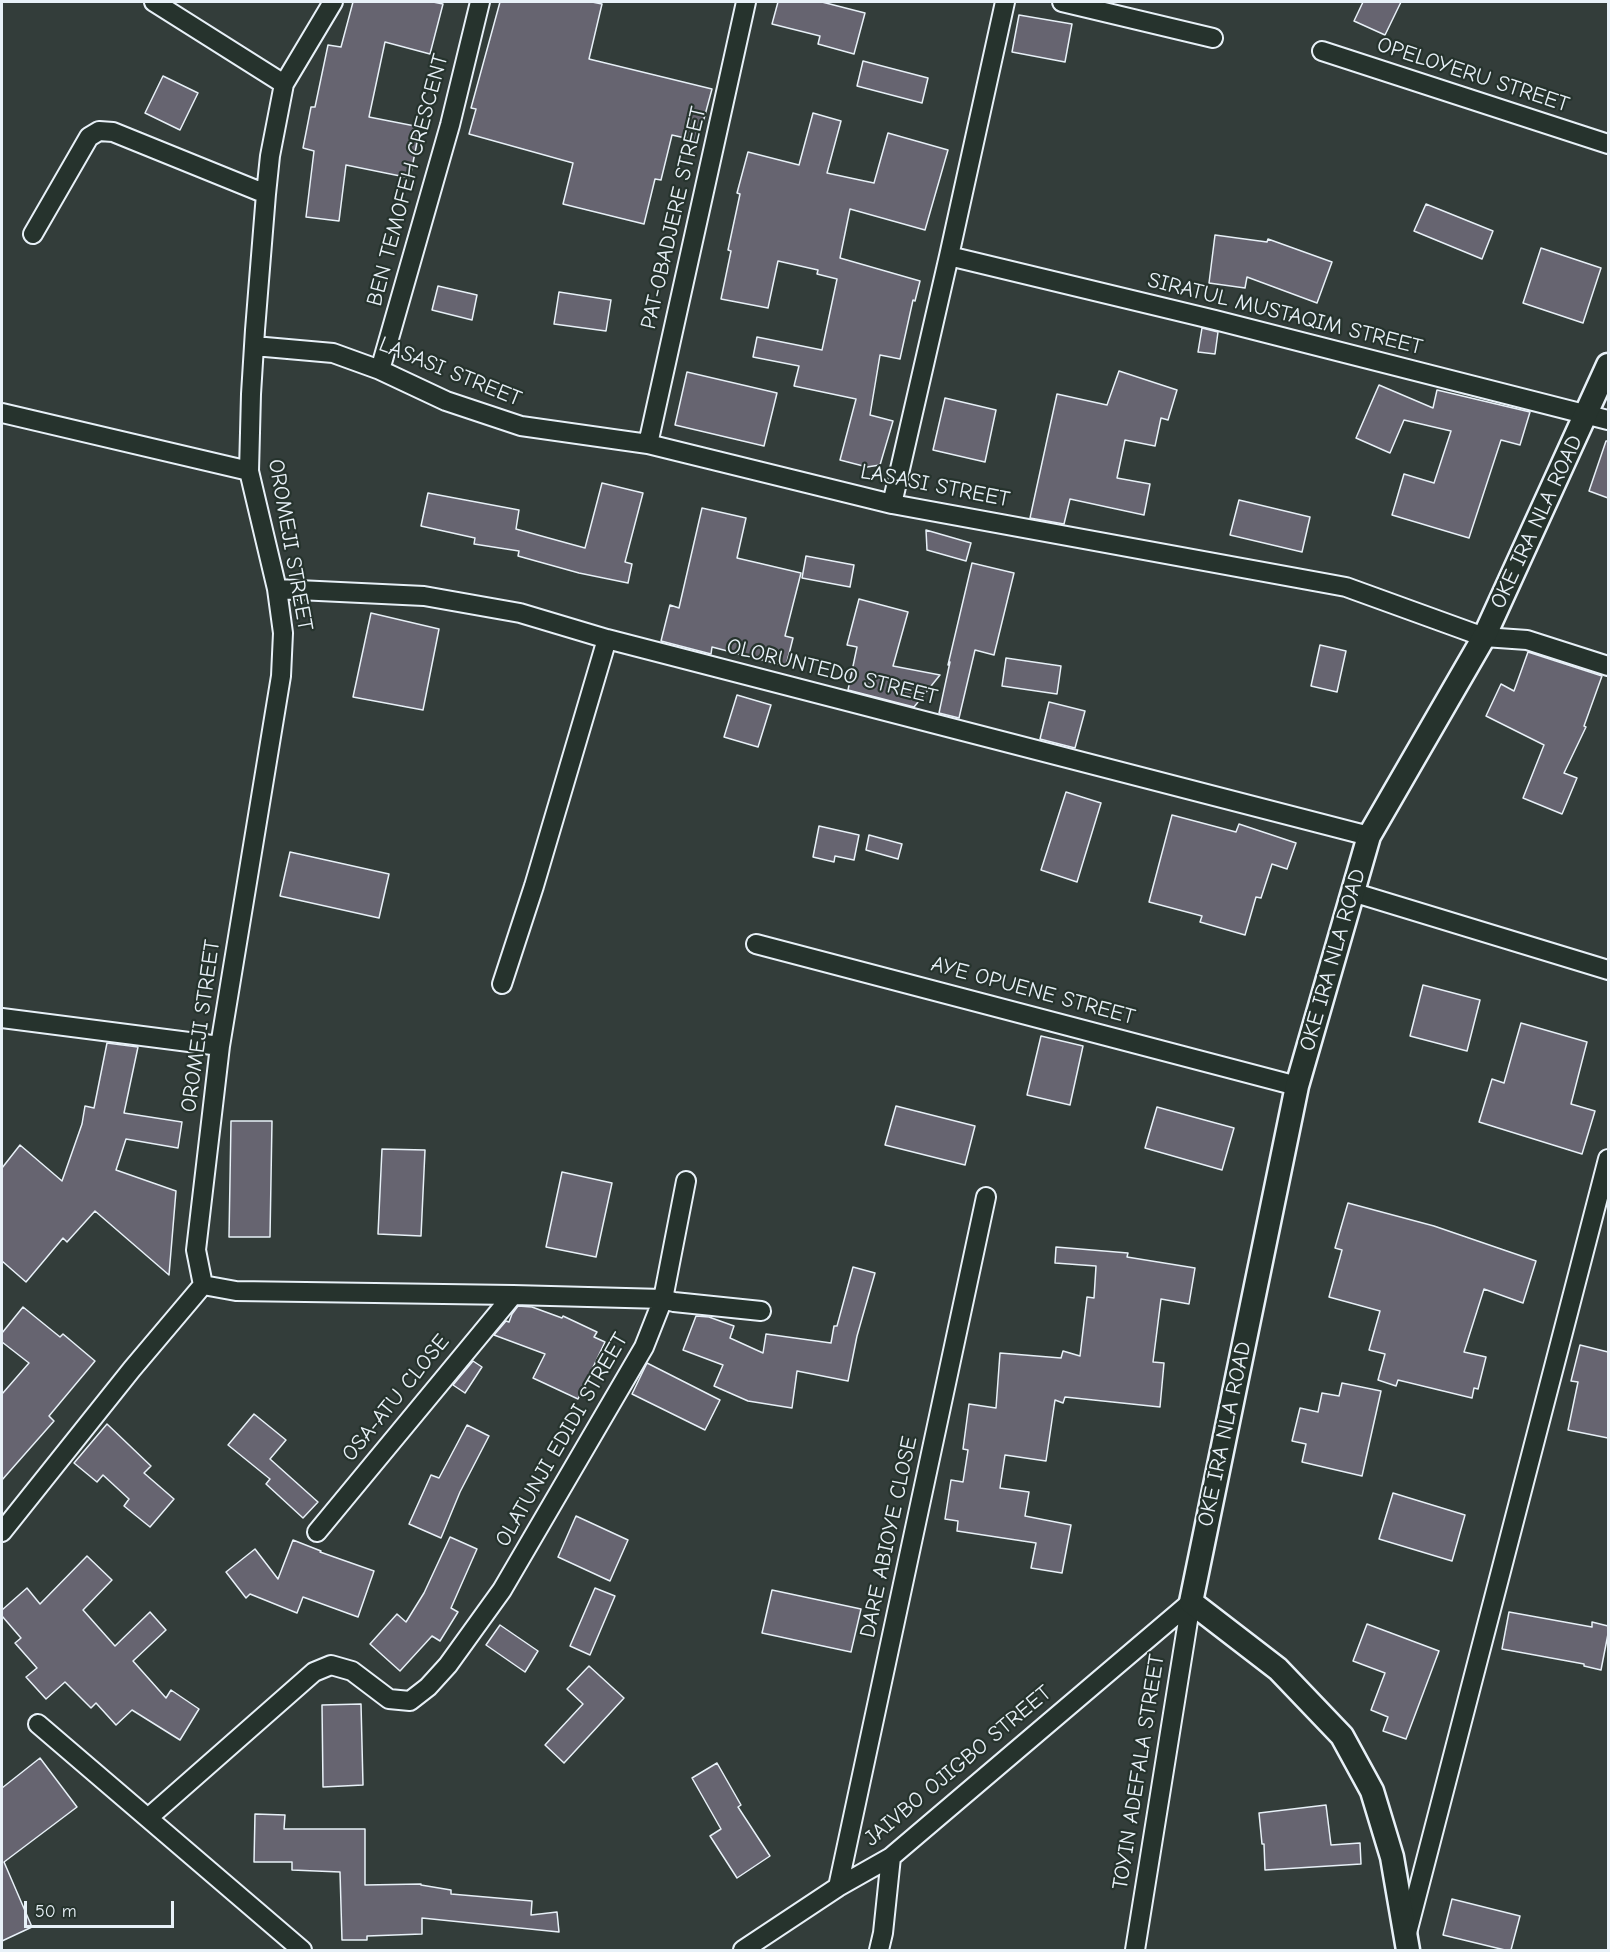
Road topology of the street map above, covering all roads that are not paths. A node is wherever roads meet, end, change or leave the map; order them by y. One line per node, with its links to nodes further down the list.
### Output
1 (154, 2): 9 (street)
2 (333, 2): 9 (street, OROMEJI STREET)
3 (480, 2): 16 (street, BEN TEMOFEH CRESCENT)
4 (746, 2): 19 (street, PAT-OBADJERE STREET)
5 (1005, 2): 13 (street)
6 (1062, 2): 7 (street)
7 (1213, 38)
8 (1322, 51): 10 (street, OPELOYERU STREET)
9 (284, 84): 11 (street, OROMEJI STREET)
10 (1608, 144)
11 (266, 194): 12 (street); 14 (street, OROMEJI STREET)
12 (33, 234)
13 (949, 256): 18 (street, SIRATUL MUSTAQIM STREET); 21 (street)
14 (254, 346): 16 (street, LASASI STREET); 20 (street, OROMEJI STREET)
15 (1608, 365): 18 (street, OKE IRA NLA ROAD)
16 (380, 370): 19 (street, LASASI STREET)
17 (2, 413): 20 (street)
18 (1598, 417): 23 (street, OKE IRA NLA ROAD)
19 (648, 444): 21 (street, LASASI STREET)
20 (249, 471): 22 (street, OROMEJI STREET)
21 (892, 504): 23 (street, LASASI STREET)
22 (277, 590): 24 (street, OLORUNTEDO STREET); 32 (street, OROMEJI STREET)
23 (1484, 637): 25 (street, LASASI STREET); 26 (street, OKE IRA NLA ROAD)
24 (607, 639): 26 (street, OLORUNTEDO STREET); 30 (street)
25 (1608, 666)
26 (1369, 836): 27 (street, OKE IRA NLA ROAD)
27 (1352, 892): 29 (street); 33 (street, OKE IRA NLA ROAD)
28 (756, 944): 33 (street, AYE OPUENE STREET)
29 (1608, 970)
30 (502, 984)
31 (2, 1018): 32 (street)
32 (220, 1046): 37 (street, OROMEJI STREET)
33 (1297, 1086): 43 (street, OKE IRA NLA ROAD)
34 (1608, 1159): 48 (street)
35 (686, 1181): 39 (street)
36 (986, 1197): 47 (street, DARE ABIOYE CLOSE)
37 (203, 1285): 38 (street, OLATUNJI EDIDI STREET); 41 (street)
38 (513, 1295): 39 (street, OLATUNJI EDIDI STREET); 42 (street, OSA-ATU CLOSE)
39 (663, 1299): 40 (street); 45 (street, OLATUNJI EDIDI STREET)
40 (761, 1311)
41 (2, 1530)
42 (317, 1532)
43 (1191, 1602): 46 (street, JAIVBO OJIGBO STREET); 48 (street); 52 (street, TOYIN ADEFALA STREET)
44 (38, 1724): 45 (street)
45 (148, 1818): 49 (street)
46 (891, 1857): 47 (street, JAIVBO OJIGBO STREET); 51 (street)
47 (838, 1887): 50 (street, JAIVBO OJIGBO STREET)
48 (1407, 1944)
49 (302, 1950)
50 (743, 1950)
51 (879, 1950)
52 (1136, 1950)

